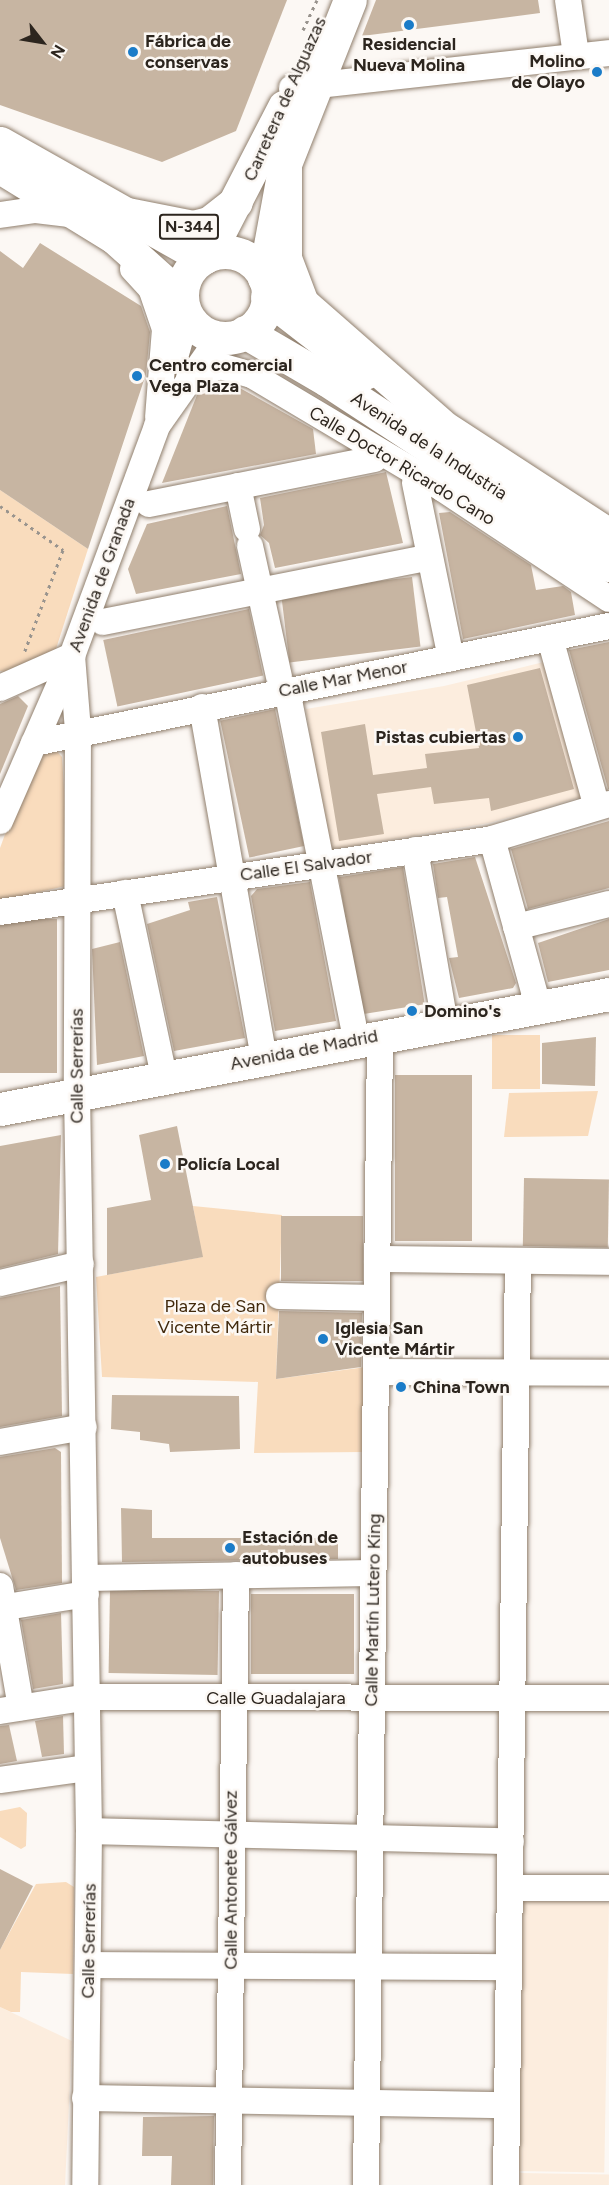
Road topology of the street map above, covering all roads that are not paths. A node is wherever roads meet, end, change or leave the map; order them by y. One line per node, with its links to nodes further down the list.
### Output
1 (328, 0): 8 (main road, Carretera de Alguazas / N-344)
2 (350, 0): 4 (main road)
3 (568, 0): 6 (street)
4 (330, 50): 7 (street); 8 (main road)
5 (609, 53): 6 (street)
6 (576, 55): 7 (street)
7 (371, 82): 8 (street)
8 (303, 87): 10 (main road); 12 (main road, Carretera de Alguazas / N-344)
9 (0, 142): 15 (main road)
10 (285, 164): 17 (main road); 21 (main road)
11 (0, 167): 14 (main road)
12 (241, 197): 15 (main road, N-344); 16 (main road, Carretera de Alguazas)
13 (0, 214): 14 (street)
14 (82, 216): 15 (main road)
15 (121, 225): 16 (main road); 18 (main road); 22 (street)
16 (205, 257): 17 (main road); 18 (main road)
17 (266, 288): 19 (main road); 21 (main road, Avenida de la Industria)
18 (184, 307): 19 (main road); 22 (street)
19 (232, 335): 20 (street, Avenida de Granada); 29 (main road, Avenida de la Industria)
20 (186, 380): 22 (street, Avenida de Granada); 29 (street, Calle Doctor Ricardo Cano)
21 (440, 424): 27 (main road, Avenida de la Industria)
22 (157, 426): 35 (street, Avenida de Granada)
23 (375, 459): 25 (street)
24 (415, 483): 28 (street)
25 (238, 486): 26 (street); 30 (street, Calle Martín Lutero King)
26 (149, 504)
27 (609, 536)
28 (430, 556): 30 (street); 36 (street)
29 (598, 575): 31 (street, Calle Doctor Ricardo Cano); 33 (street)
30 (260, 591): 32 (street); 38 (street, Calle Martín Lutero King)
31 (609, 599)
32 (103, 622)
33 (604, 628): 34 (street, Calle Mar Menor)
34 (550, 638): 36 (street, Calle Mar Menor); 43 (street)
35 (72, 656): 37 (street); 39 (street, Avenida de Granada); 41 (street, Calle Serrerías)
36 (451, 658): 38 (street, Calle Mar Menor)
37 (7, 684)
38 (283, 684): 40 (street, Calle Mar Menor); 47 (street, Calle Martín Lutero King)
39 (56, 693): 41 (street); 42 (street, Avenida de Granada)
40 (201, 707): 41 (street, Calle Mar Menor); 48 (street)
41 (78, 732): 42 (street, Calle Mar Menor); 50 (street, Calle Serrerías)
42 (34, 743): 44 (street, Avenida de Granada)
43 (603, 805): 45 (street, Calle El Salvador)
44 (0, 821)
45 (492, 839): 46 (street, Calle El Salvador); 53 (street)
46 (415, 850): 47 (street, Calle El Salvador); 56 (street)
47 (322, 864): 48 (street, Calle El Salvador); 57 (street, Calle Martín Lutero King)
48 (232, 877): 49 (street, Calle El Salvador); 58 (street)
49 (124, 892): 50 (street, Calle El Salvador); 59 (street)
50 (77, 899): 52 (street, Calle El Salvador); 60 (street, Calle Serrerías)
51 (609, 904): 53 (street)
52 (0, 912)
53 (516, 927): 55 (street)
54 (609, 994): 55 (main road, Avenida de Madrid)
55 (538, 1006): 56 (main road, Avenida de Madrid)
56 (445, 1024): 57 (main road, Avenida de Madrid)
57 (368, 1038): 58 (main road, Avenida de Madrid); 62 (street, Calle Martín Lutero King)
58 (264, 1058): 59 (main road, Avenida de Madrid)
59 (164, 1076): 60 (main road, Avenida de Madrid)
60 (76, 1092): 61 (main road, Avenida de Madrid); 65 (street, Calle Serrerías)
61 (0, 1108)
62 (377, 1258): 63 (street); 68 (street, Calle Martín Lutero King)
63 (518, 1261): 64 (street); 70 (street)
64 (609, 1262)
65 (81, 1264): 66 (street); 72 (street, Calle Serrerías)
66 (0, 1283)
67 (279, 1296): 68 (street)
68 (376, 1298): 69 (street, Calle Martín Lutero King)
69 (376, 1372): 70 (street); 74 (street, Calle Martín Lutero King)
70 (517, 1373): 71 (street); 82 (street)
71 (609, 1373)
72 (84, 1427): 73 (street); 76 (street, Calle Serrerías)
73 (0, 1442)
74 (373, 1573): 75 (street); 80 (street, Calle Martín Lutero King)
75 (236, 1575): 76 (street); 79 (street, Calle Antonete Gálvez)
76 (86, 1586): 77 (street); 78 (street, Calle Serrerías)
77 (1, 1600): 83 (street)
78 (88, 1697): 79 (street, Calle Guadalajara); 83 (street, Calle Guadalajara); 84 (street, Calle Serrerías)
79 (232, 1697): 80 (street, Calle Guadalajara); 87 (street, Calle Antonete Gálvez)
80 (371, 1698): 82 (street, Calle Guadalajara); 88 (street, Calle Martín Lutero King)
81 (609, 1698): 82 (street, Calle Guadalajara)
82 (512, 1699): 89 (street)
83 (11, 1709)
84 (86, 1768): 85 (street); 86 (street, Calle Serrerías)
85 (0, 1780)
86 (89, 1831): 87 (street); 93 (street, Calle Serrerías)
87 (231, 1831): 88 (street); 92 (street, Calle Antonete Gálvez)
88 (370, 1837): 89 (street); 94 (street, Calle Martín Lutero King)
89 (511, 1841): 90 (street)
90 (510, 1888): 91 (street); 95 (street)
91 (609, 1888)
92 (230, 1964): 93 (street); 94 (street); 97 (street, Calle Antonete Gálvez)
93 (90, 1965): 96 (street, Calle Serrerías)
94 (369, 1966): 95 (street); 98 (street, Calle Martín Lutero King)
95 (509, 1967): 99 (street)
96 (85, 2098): 97 (street); 100 (street, Calle Serrerías)
97 (229, 2101): 98 (street); 101 (street, Calle Antonete Gálvez)
98 (367, 2103): 99 (street); 102 (street, Calle Martín Lutero King)
99 (507, 2106): 103 (street)
100 (85, 2185)
101 (228, 2185)
102 (366, 2185)
103 (506, 2185)

